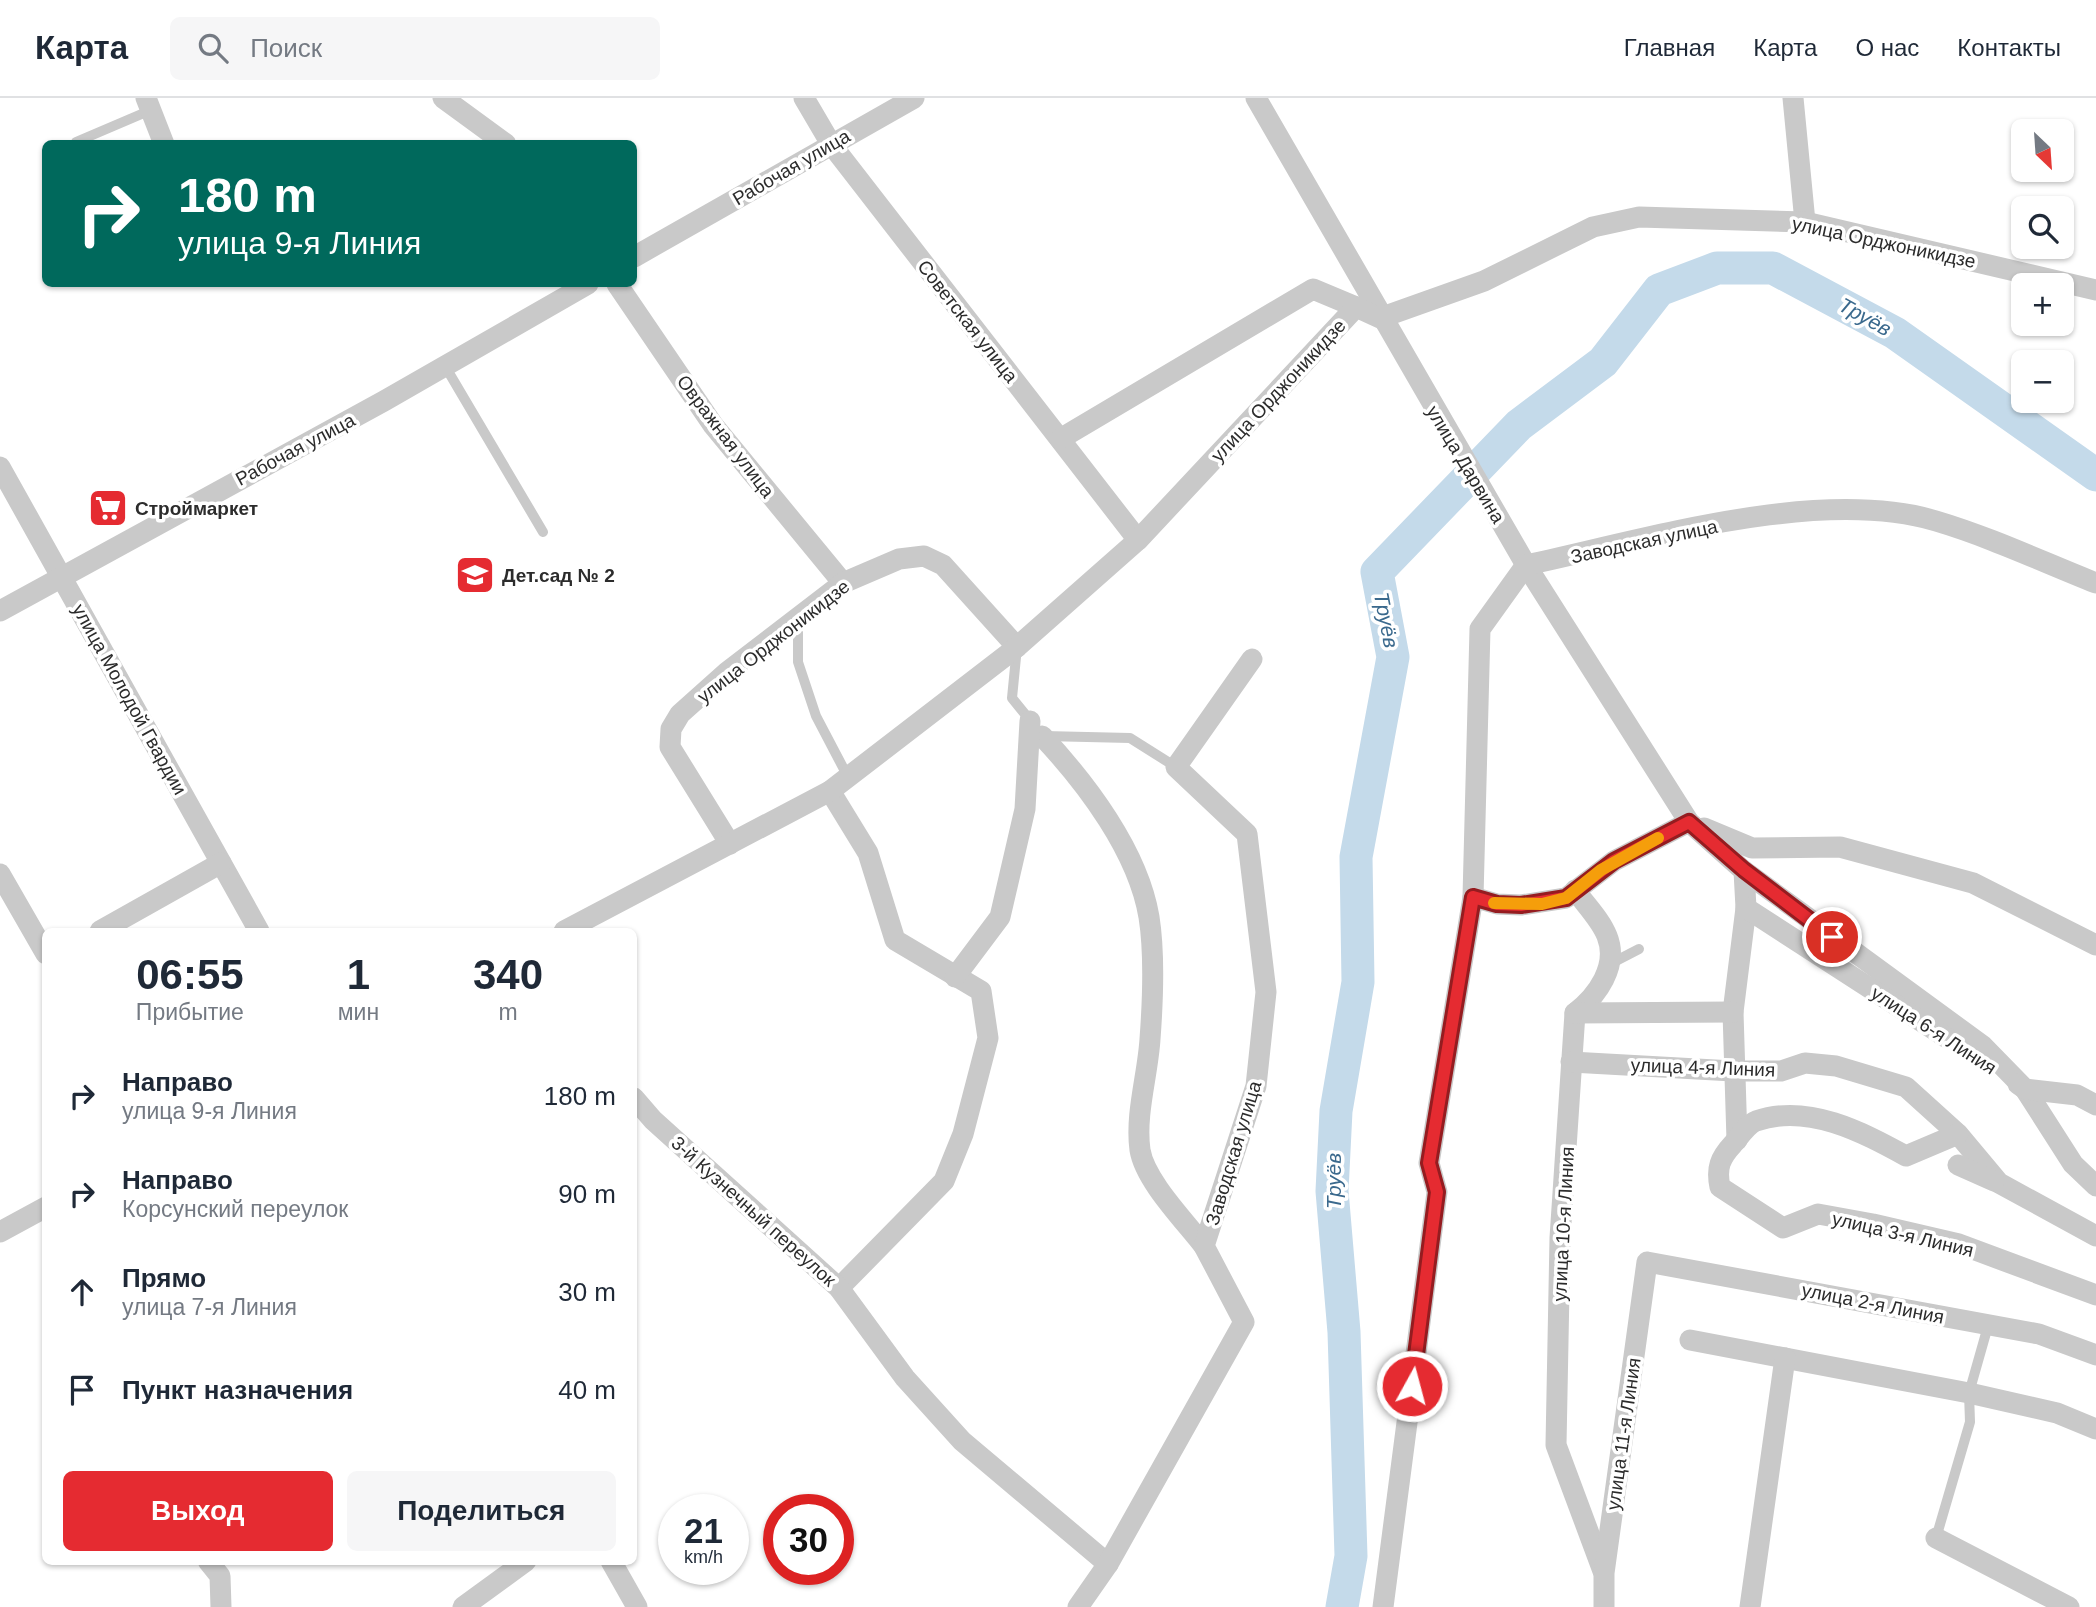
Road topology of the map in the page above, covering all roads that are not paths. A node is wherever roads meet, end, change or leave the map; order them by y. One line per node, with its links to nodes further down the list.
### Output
1 (443, 98): 9 (street)
2 (804, 98): 10 (street, Советская улица)
3 (914, 98): 10 (street, Рабочая улица)
4 (1256, 98): 17 (street, улица Дарвина)
5 (1793, 98): 11 (street)
6 (148, 104): 7 (lane); 8 (street)
7 (80, 140)
8 (162, 140)
9 (501, 140)
10 (831, 144): 12 (street, Рабочая улица); 19 (street, Советская улица)
11 (1805, 222): 15 (street, улица Орджоникидзе); 17 (street, улица Орджоникидзе)
12 (637, 255)
13 (583, 287): 18 (street, Рабочая улица)
14 (619, 287): 25 (street, Овражная улица)
15 (2096, 290)
16 (1356, 306): 17 (street, улица Орджоникидзе); 19 (street, улица Орджоникидзе); 22 (street, улица Орджоникидзе)
17 (1380, 318): 23 (street, улица Дарвина)
18 (445, 366): 21 (lane); 24 (street, Рабочая улица)
19 (1060, 439): 22 (street, Советская улица)
20 (0, 467): 24 (street, улица Молодой Гвардии)
21 (543, 532)
22 (1138, 540): 29 (street, улица Орджоникидзе)
23 (1526, 565): 26 (street, Заводская улица); 35 (street, улица Дарвина); 41 (street)
24 (61, 576): 27 (street, Рабочая улица); 37 (street, улица Молодой Гвардии)
25 (843, 583): 28 (street, улица Орджоникидзе); 29 (street, улица Орджоникидзе)
26 (2096, 583)
27 (0, 611)
28 (799, 617): 33 (lane); 36 (street, улица Орджоникидзе)
29 (1017, 648): 31 (lane); 33 (street, улица Орджоникидзе)
30 (1252, 659): 32 (street)
31 (1036, 728): 32 (lane); 50 (street); 66 (street)
32 (1176, 767): 66 (street, Заводская улица)
33 (848, 777): 34 (street, улица Орджоникидзе)
34 (830, 791): 36 (street, улица Орджоникидзе); 50 (street)
35 (1689, 822): 38 (street, улица Дарвина); 40 (street); 46 (street)
36 (730, 844): 45 (street, улица Орджоникидзе)
37 (221, 863): 43 (street); 44 (street, улица Молодой Гвардии)
38 (1744, 870): 42 (street); 55 (street, улица Дарвина)
39 (0, 874): 47 (street)
40 (1575, 890): 41 (street); 49 (street)
41 (1473, 897): 86 (street)
42 (1746, 908): 51 (street); 55 (street, улица 6-я Линия)
43 (105, 928)
44 (257, 928)
45 (570, 928)
46 (2096, 945)
47 (42, 947)
48 (1639, 949): 49 (lane)
49 (1607, 966): 52 (street)
50 (955, 977): 68 (street)
51 (1733, 1012): 52 (street); 54 (street)
52 (1575, 1013): 53 (street, улица 10-я Линия)
53 (1571, 1062): 54 (street, улица 4-я Линия); 81 (street, улица 10-я Линия)
54 (1733, 1071): 58 (street, улица 4-я Линия); 59 (street)
55 (2025, 1089): 57 (street, улица 6-я Линия); 62 (street)
56 (637, 1101): 68 (street, 3-й Кузнечный переулок)
57 (2096, 1105)
58 (1958, 1135): 59 (street, улица 3-я Линия); 61 (street, улица 4-я Линия)
59 (1737, 1140): 69 (street, улица 3-я Линия)
60 (1958, 1164): 61 (street, улица 4-я Линия)
61 (1999, 1183): 65 (street, улица 4-я Линия)
62 (2096, 1186)
63 (42, 1209): 64 (street)
64 (0, 1232)
65 (2096, 1236)
66 (1204, 1246): 77 (street, Заводская улица)
67 (1647, 1262): 70 (street, улица 2-я Линия); 81 (street, улица 11-я Линия)
68 (839, 1288): 77 (street, 3-й Кузнечный переулок)
69 (2096, 1295)
70 (1988, 1325): 72 (street, улица 2-я Линия); 74 (lane)
71 (1690, 1340): 73 (street)
72 (2096, 1355)
73 (1784, 1358): 74 (street); 88 (street)
74 (1969, 1393): 75 (street); 76 (lane)
75 (2096, 1429)
76 (1936, 1538): 89 (street)
77 (1108, 1564): 85 (street, Заводская улица)
78 (211, 1565): 82 (street)
79 (521, 1565): 83 (street)
80 (613, 1565): 84 (street)
81 (1604, 1573): 87 (street, улица 11-я Линия)
82 (221, 1607)
83 (463, 1607)
84 (637, 1607)
85 (1078, 1607)
86 (1383, 1607)
87 (1604, 1607)
88 (1749, 1607)
89 (2069, 1607)

